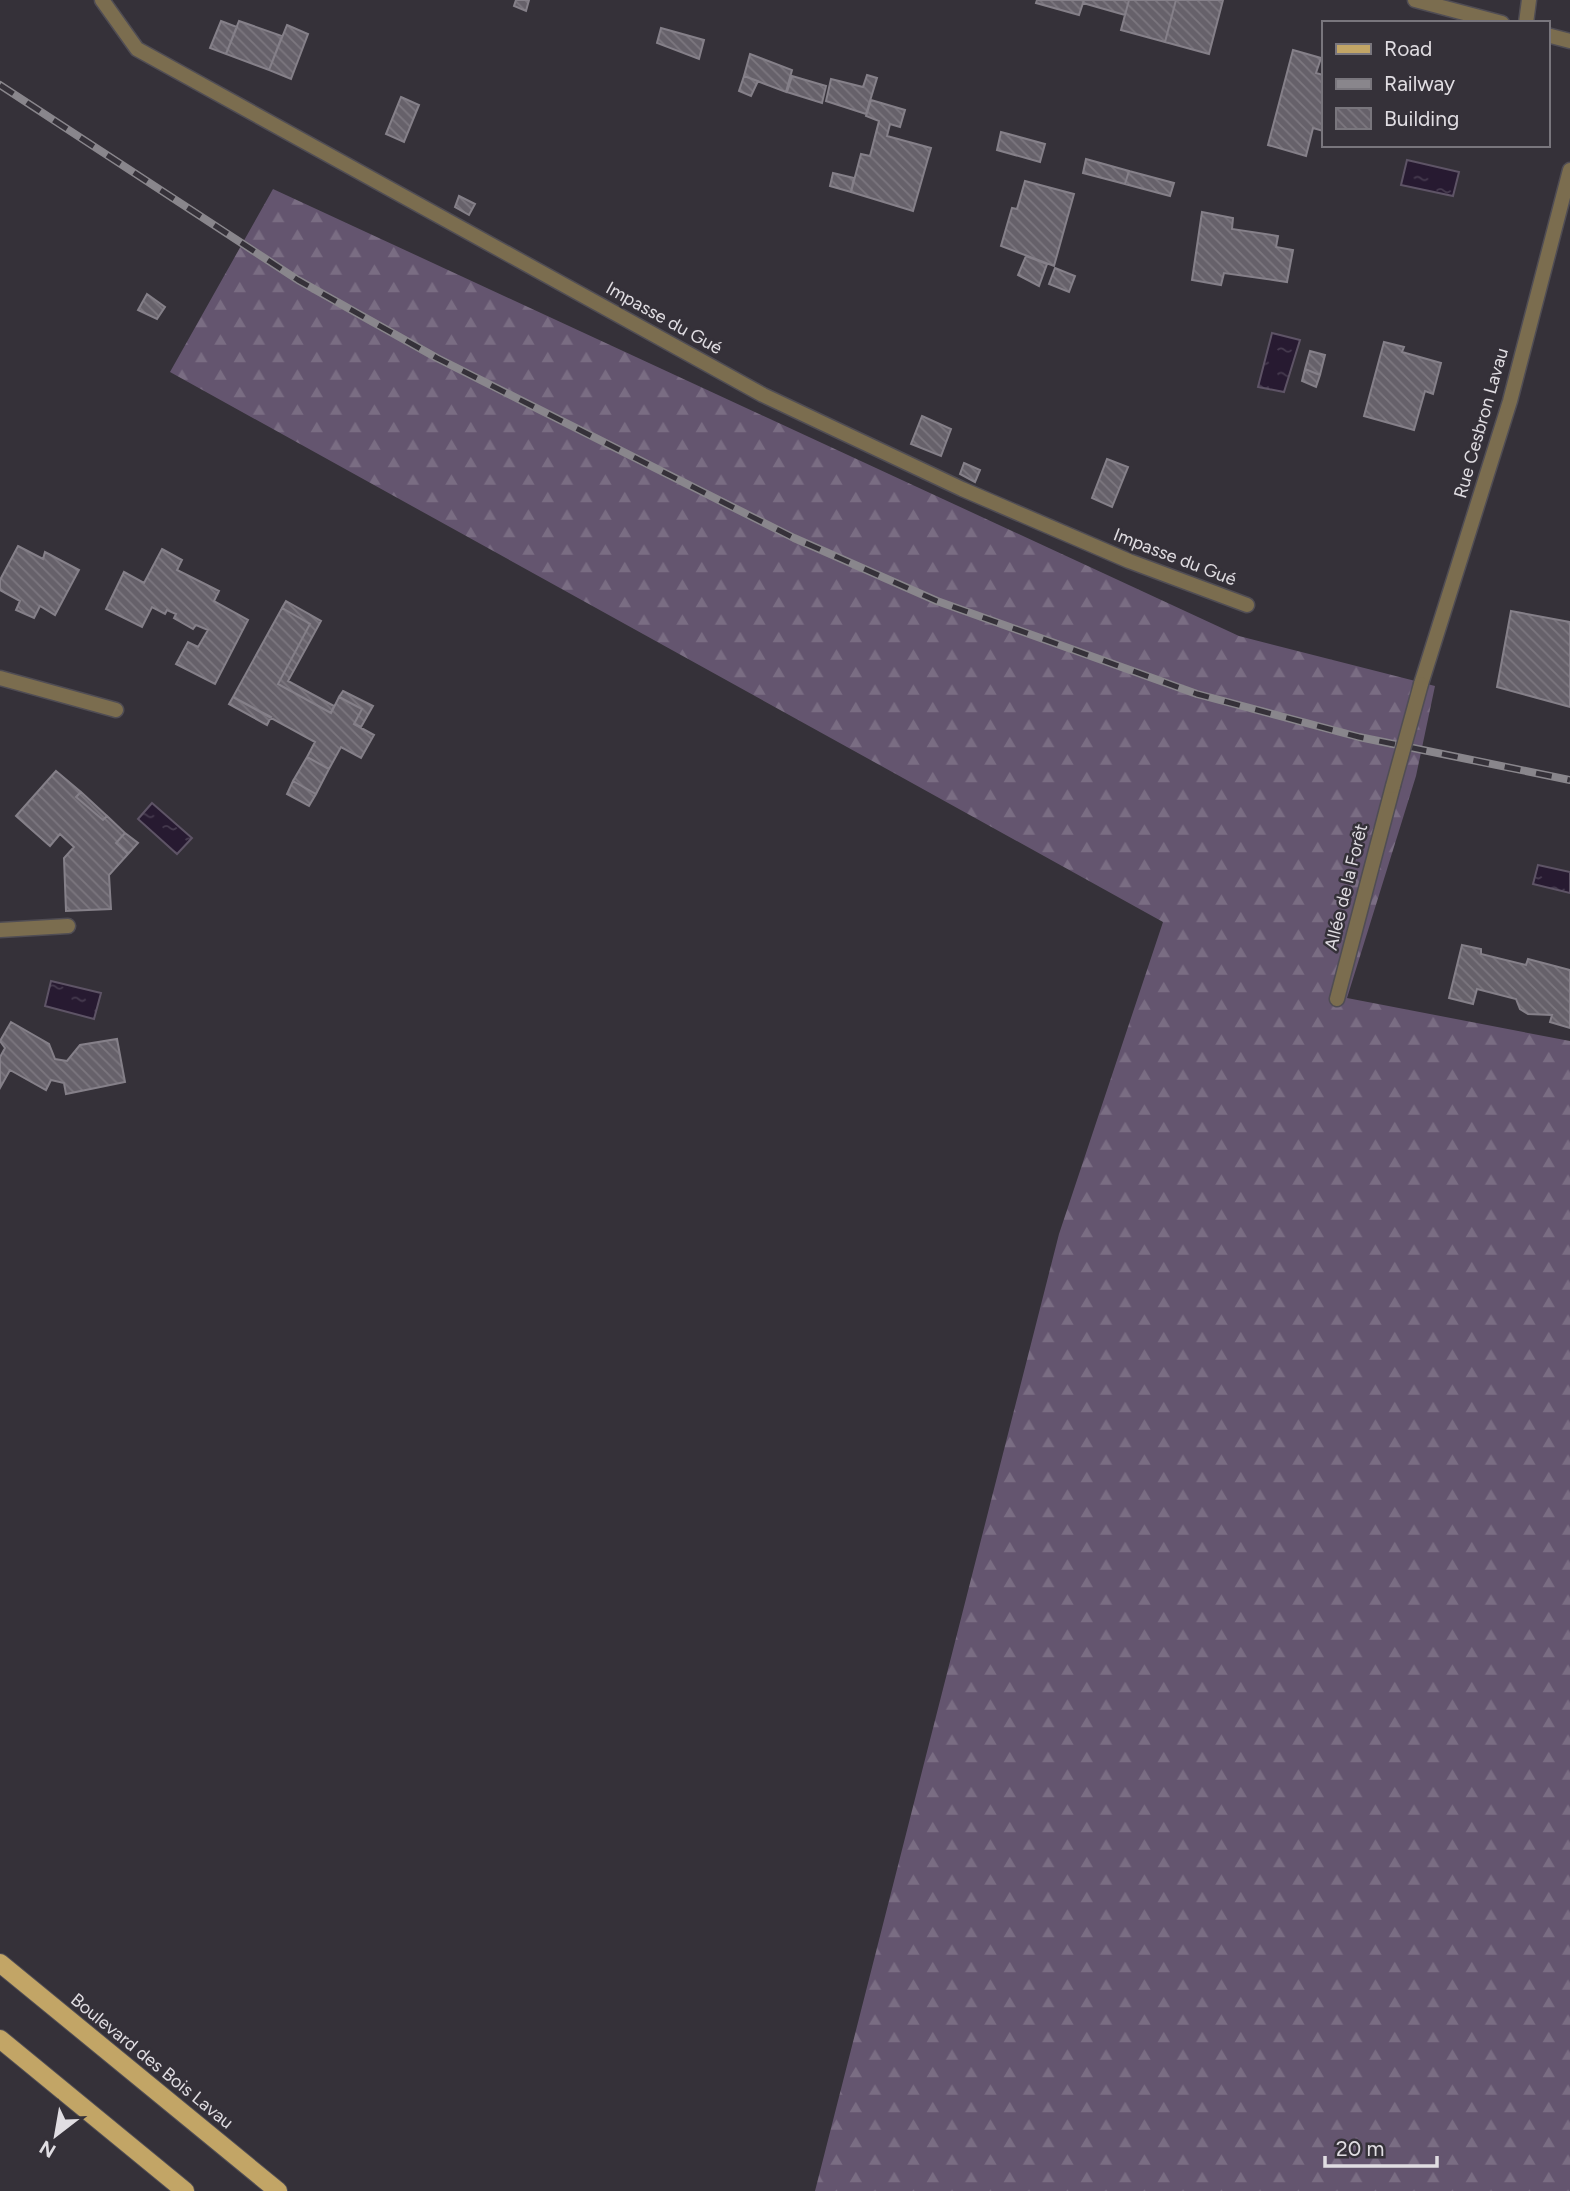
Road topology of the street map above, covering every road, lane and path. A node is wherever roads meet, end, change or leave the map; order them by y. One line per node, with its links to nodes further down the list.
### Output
1 (102, 0): 9 (street, Impasse du Gué)
2 (1415, 0): 4 (street)
3 (1529, 0): 5 (street)
4 (1494, 21)
5 (1526, 21)
6 (1549, 36): 7 (street)
7 (1570, 41)
8 (1570, 170): 12 (street, Rue Cesbron Lavau, bridge)
9 (1247, 605)
10 (0, 678): 11 (street)
11 (117, 710)
12 (1393, 786): 15 (street, Allée de la Forêt)
13 (68, 926): 14 (street)
14 (0, 930)
15 (1337, 999)
16 (0, 1963): 19 (main road, Boulevard des Bois Lavau)
17 (0, 2039): 18 (main road)
18 (185, 2191)
19 (278, 2191)

